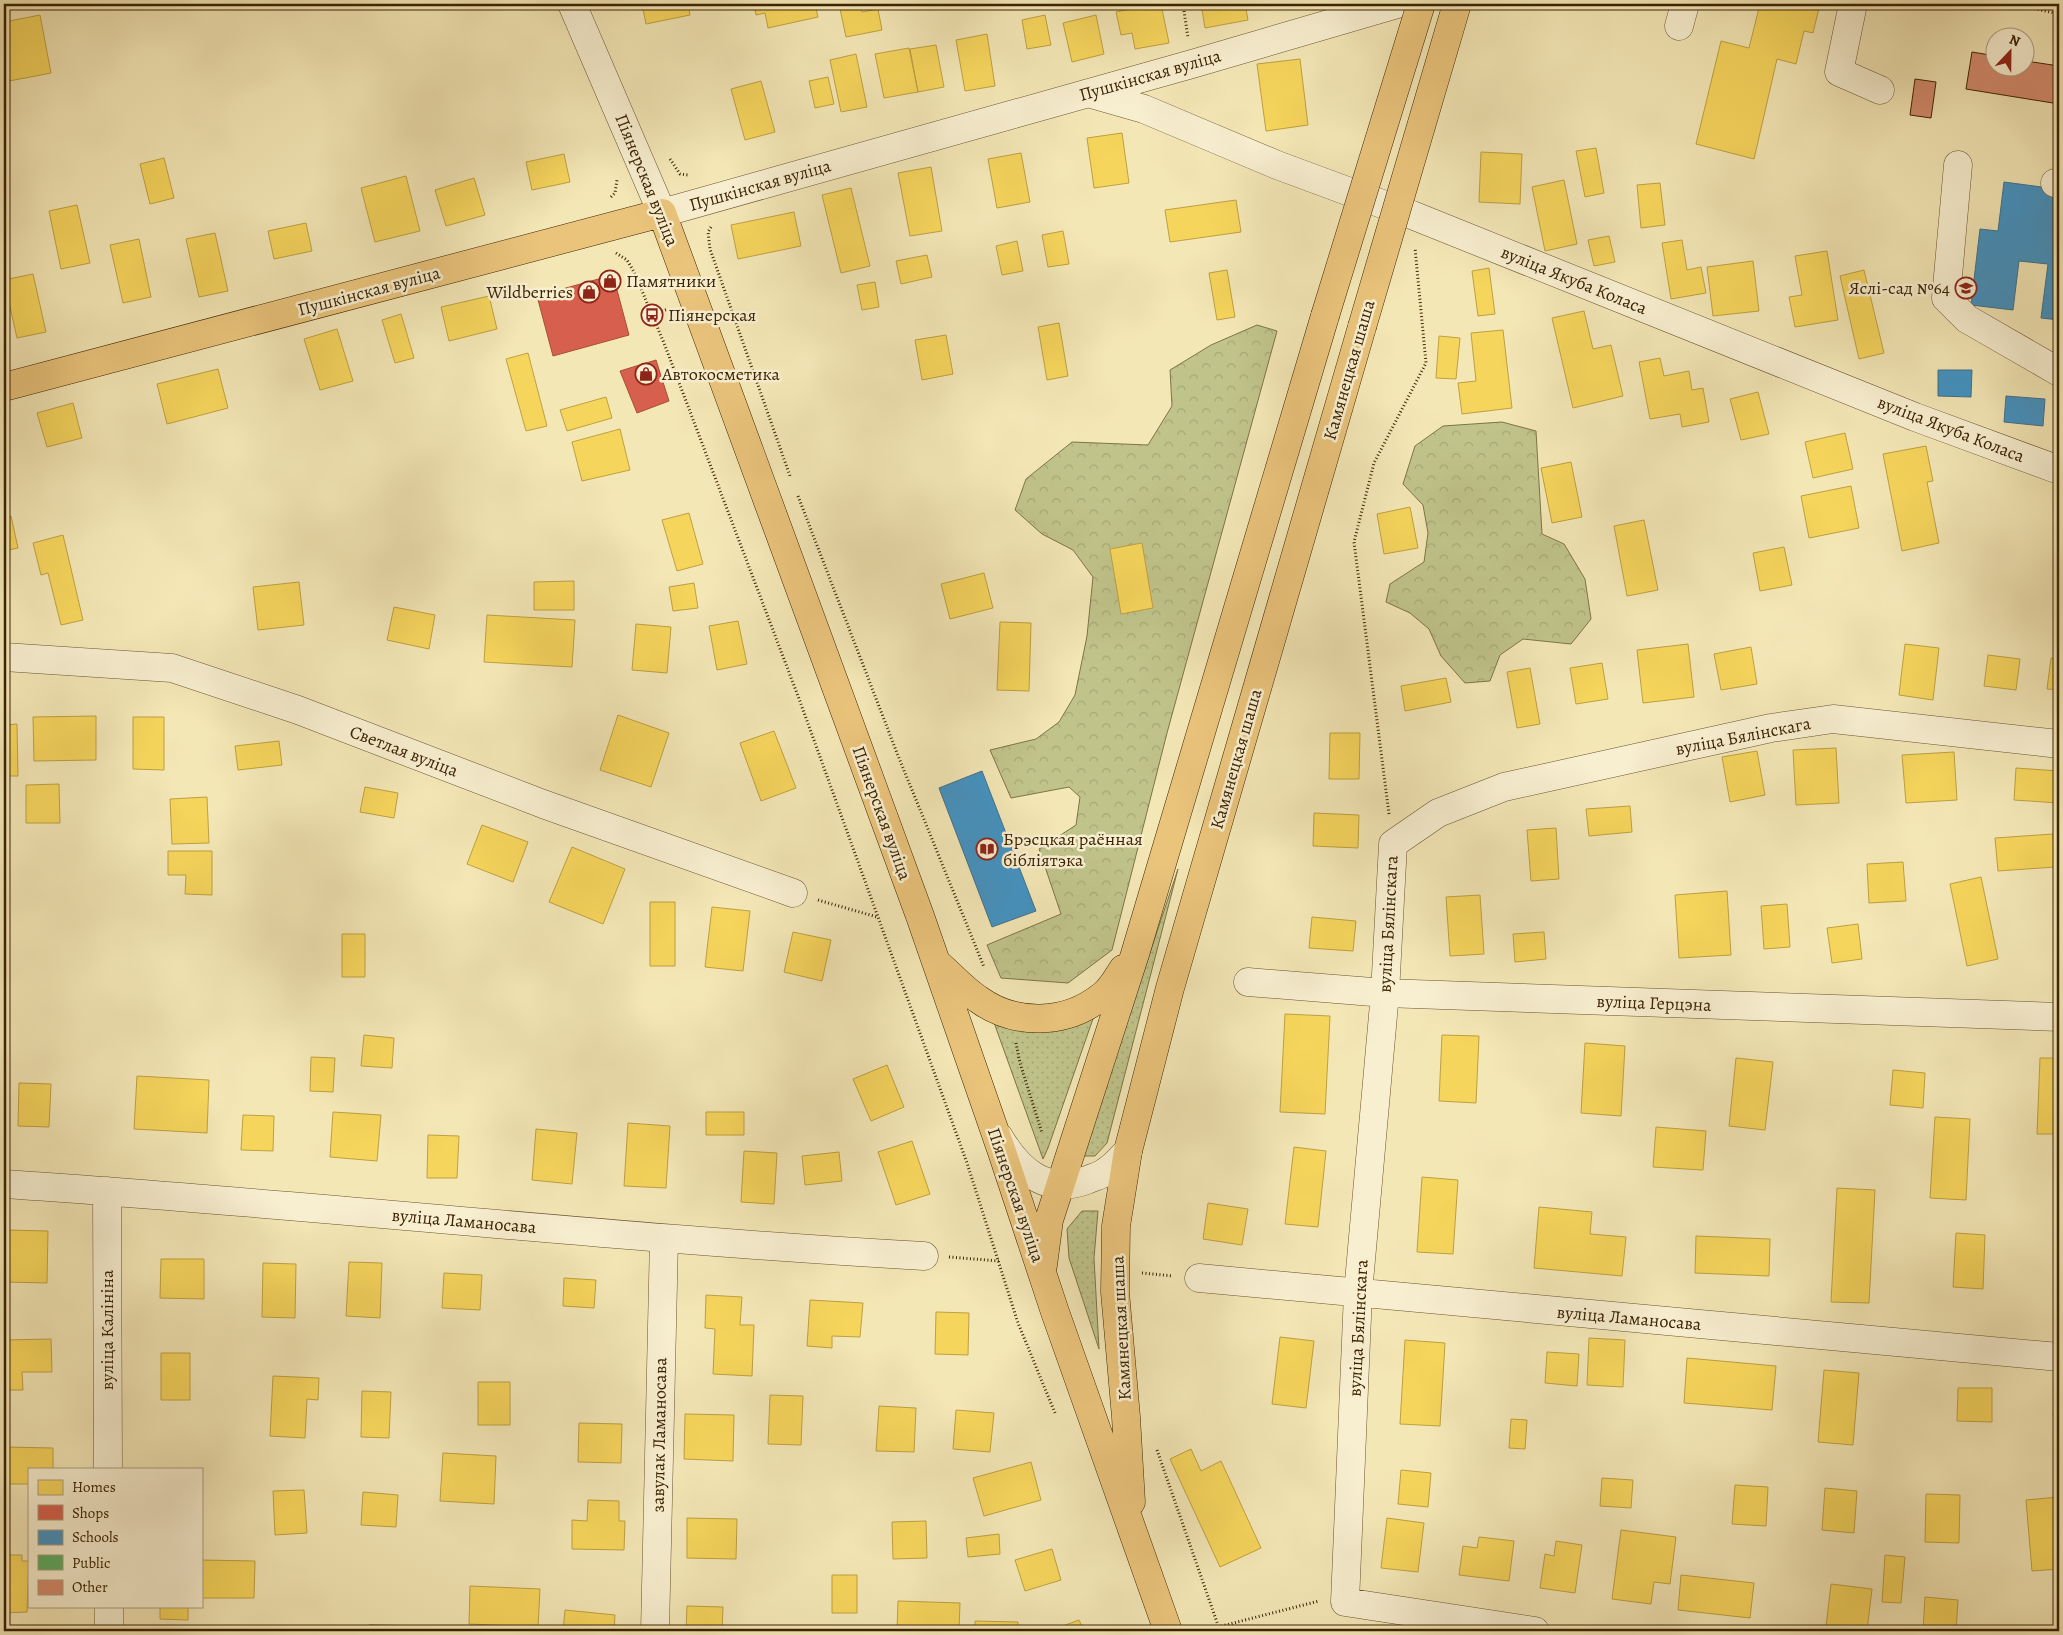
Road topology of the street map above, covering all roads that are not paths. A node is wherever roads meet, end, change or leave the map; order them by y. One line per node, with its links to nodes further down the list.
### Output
1 (572, 4): 9 (street, Піянерская вуліца)
2 (1421, 4): 16 (main road, bridge)
3 (1457, 4): 22 (main road, Камянецкая шаша, bridge)
4 (1852, 4): 6 (street)
5 (1384, 6): 7 (street, Пушкінская вуліца)
6 (1880, 90)
7 (1088, 92): 9 (street, Пушкінская вуліца); 12 (street, вуліца Якуба Коласа)
8 (1958, 165): 10 (street)
9 (662, 212): 11 (main road, Пушкінская вуліца); 17 (main road, Піянерская вуліца)
10 (2059, 372)
11 (4, 387)
12 (2059, 470)
13 (4, 657): 15 (street, Светлая вуліца)
14 (2059, 744): 19 (street, вуліца Бялінскага)
15 (794, 893)
16 (1134, 954): 17 (main road); 24 (main road)
17 (935, 961): 21 (main road, Піянерская вуліца)
18 (1248, 982): 19 (street, вуліца Герцэна)
19 (1385, 993): 20 (street, вуліца Герцэна); 30 (street, вуліца Бялінскага)
20 (2059, 1017)
21 (994, 1129): 24 (street); 28 (main road, Піянерская вуліца)
22 (1128, 1151): 24 (street); 33 (main road, Камянецкая шаша)
23 (4, 1184): 25 (street, вуліца Ламаносава)
24 (1061, 1184): 28 (main road)
25 (107, 1191): 26 (street, вуліца Ламаносава); 32 (street, вуліца Калініна)
26 (664, 1239): 27 (street, вуліца Ламаносава); 36 (street, завулак Ламаносава)
27 (924, 1256)
28 (1043, 1274): 33 (main road, Піянерская вуліца)
29 (1199, 1278): 30 (street, вуліца Ламаносава)
30 (1358, 1293): 31 (street, вуліца Ламаносава); 38 (street, вуліца Бялінскага)
31 (2059, 1357)
32 (108, 1468)
33 (1132, 1528): 37 (main road, Піянерская вуліца)
34 (108, 1608): 35 (street)
35 (109, 1631)
36 (655, 1631)
37 (1168, 1631)
38 (1535, 1631)

